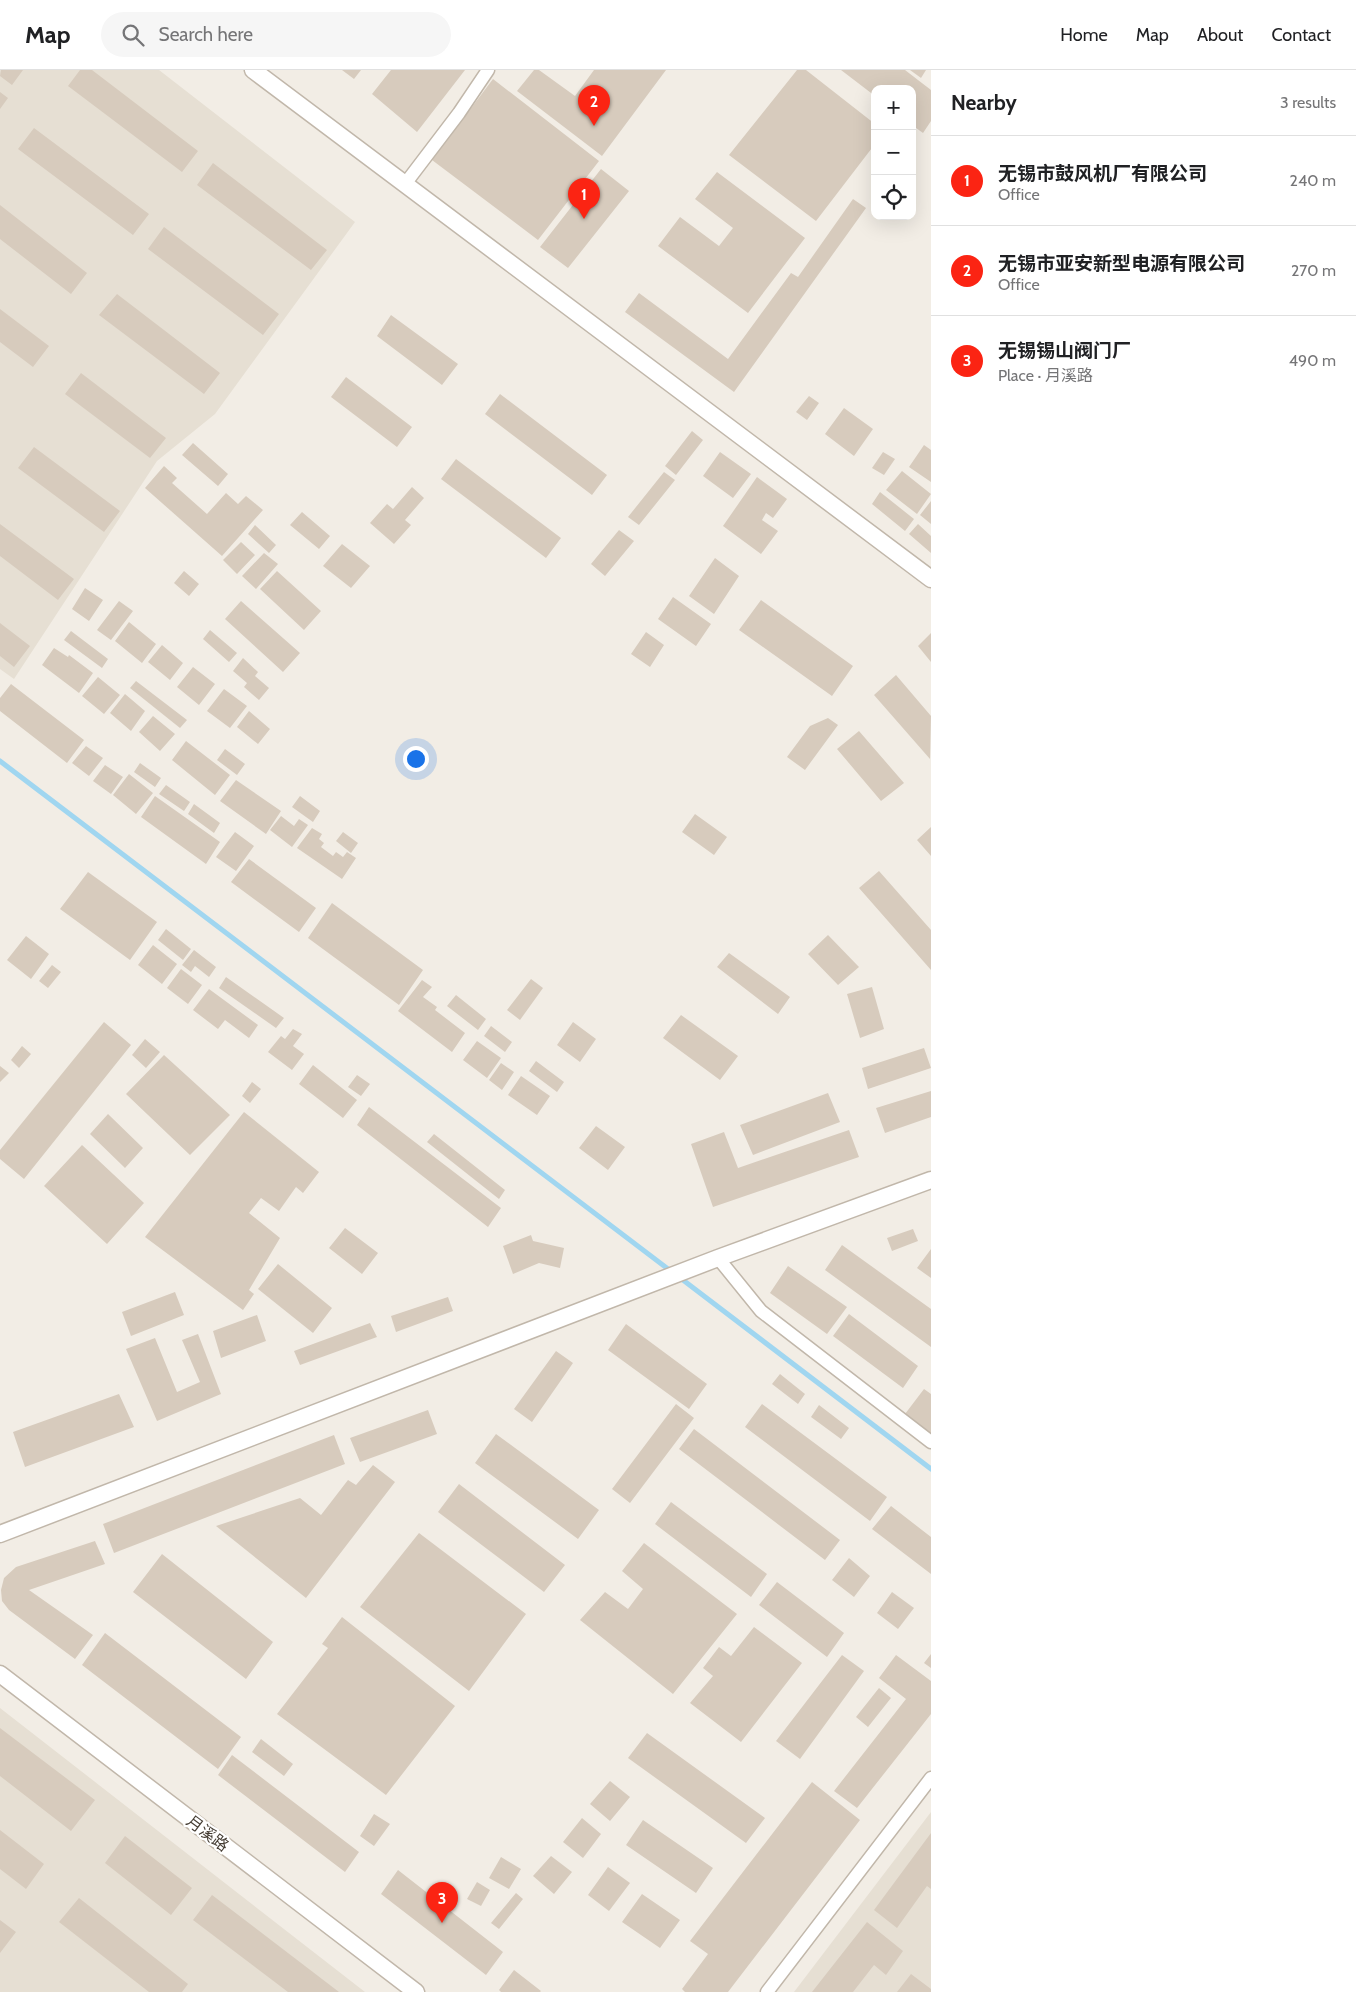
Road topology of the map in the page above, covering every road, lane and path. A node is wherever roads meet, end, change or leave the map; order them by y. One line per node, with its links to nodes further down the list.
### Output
1 (253, 70): 3 (street)
2 (488, 70): 3 (street)
3 (405, 184): 4 (street)
4 (931, 579)
5 (931, 1180): 6 (street)
6 (718, 1258): 7 (street); 8 (street)
7 (931, 1442)
8 (0, 1534)
9 (0, 1674): 11 (street, 月溪路)
10 (931, 1778): 12 (street)
11 (416, 1992)
12 (767, 1992)

